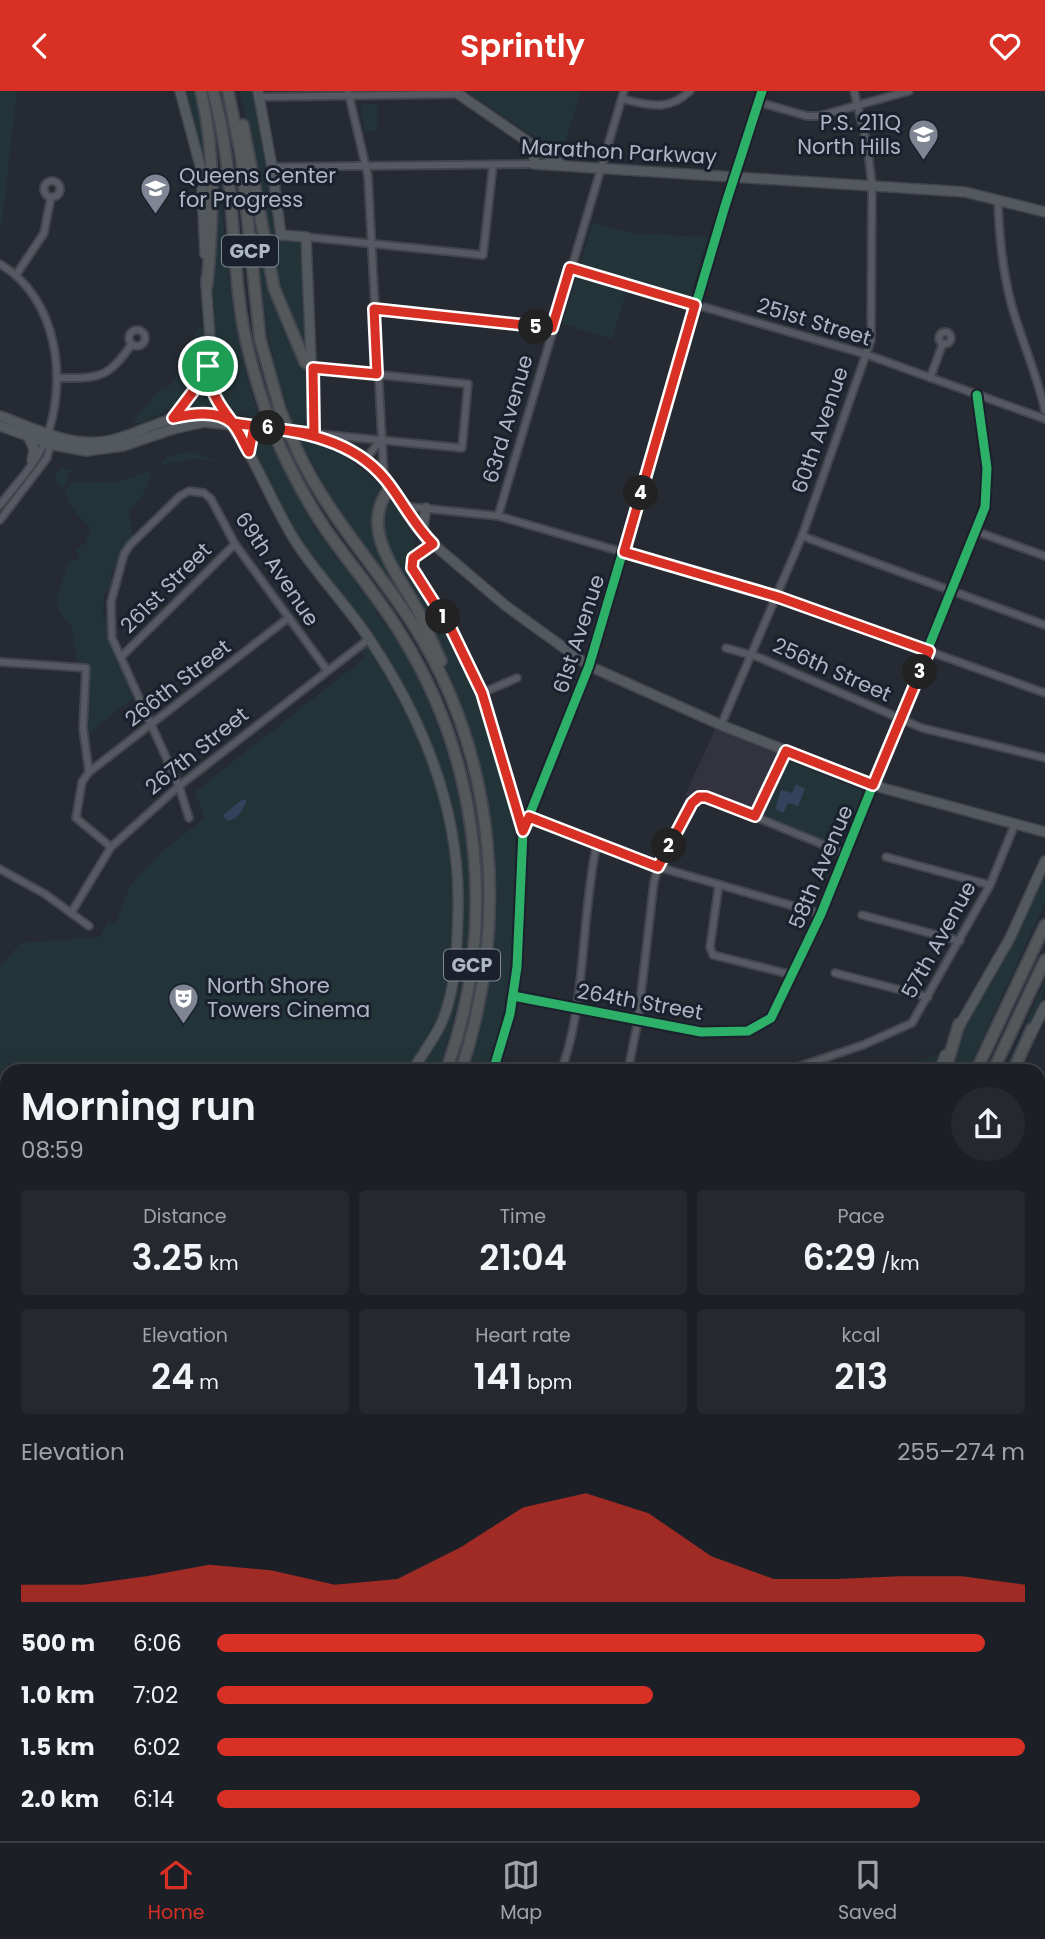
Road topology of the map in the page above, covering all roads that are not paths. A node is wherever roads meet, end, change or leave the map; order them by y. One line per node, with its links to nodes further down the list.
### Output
1 (180, 91): 32 (main road)
2 (201, 91): 32 (highway)
3 (213, 91): 129 (highway, GCP, bridge)
4 (230, 91): 40 (highway); 90 (highway, GCP, bridge)
5 (690, 91): 12 (street)
6 (762, 91): 13 (street, 61st Avenue)
7 (853, 91): 14 (street, 60th Avenue)
8 (909, 91): 14 (street)
9 (455, 92): 11 (street); 15 (main road)
10 (259, 94): 11 (street); 20 (main road)
11 (349, 94): 16 (street)
12 (623, 95): 21 (street, 63rd Avenue)
13 (758, 102): 14 (street); 22 (street, 61st Avenue)
14 (857, 107): 23 (street, 60th Avenue)
15 (535, 148): 17 (main road); 19 (main road)
16 (366, 164): 18 (street, Marathon Parkway); 20 (street, Marathon Parkway); 28 (street)
17 (534, 164): 18 (street, Marathon Parkway); 19 (main road, Marathon Parkway)
18 (493, 165): 28 (street)
19 (564, 166): 21 (main road, Marathon Parkway)
20 (272, 167): 27 (main road)
21 (599, 167): 22 (main road, Marathon Parkway); 30 (street, 63rd Avenue)
22 (734, 176): 23 (main road, Marathon Parkway); 33 (street, 61st Avenue)
23 (872, 184): 25 (main road, Marathon Parkway); 38 (street, 60th Avenue)
24 (51, 197): 31 (street)
25 (998, 200): 26 (main road, Marathon Parkway); 45 (street)
26 (1045, 212)
27 (306, 237): 28 (street); 40 (main road)
28 (370, 244): 34 (street)
29 (0, 264): 31 (street)
30 (570, 268): 33 (street, 251st Street); 35 (street, 63rd Avenue)
31 (16, 275): 42 (street)
32 (206, 285): 39 (main road)
33 (695, 305): 38 (street, 251st Street); 70 (street, 61st Avenue)
34 (374, 309): 35 (street); 41 (street)
35 (552, 328): 63 (street, 63rd Avenue)
36 (943, 343): 43 (street)
37 (132, 344): 42 (street)
38 (865, 354): 43 (street, 251st Street); 67 (street, 60th Avenue)
39 (208, 366): 47 (main road); 49 (main road)
40 (313, 368): 41 (street); 52 (main road)
41 (377, 374): 54 (street); 54 (street)
42 (58, 377): 55 (street)
43 (930, 378): 44 (street, 251st Street)
44 (976, 395): 48 (street, 251st Street); 65 (street, 58th Avenue)
45 (1045, 411)
46 (0, 417): 55 (main road)
47 (173, 418): 49 (main road); 55 (main road)
48 (1045, 419)
49 (233, 423): 51 (main road); 55 (main road); 56 (main road)
50 (0, 426): 53 (main road)
51 (254, 426): 52 (main road); 56 (main road)
52 (314, 434): 54 (street); 57 (main road)
53 (28, 436): 55 (main road); 58 (main road)
54 (382, 438): 57 (street); 59 (street)
55 (48, 440): 58 (street); 64 (street)
56 (249, 452): 76 (main road)
57 (365, 460): 59 (main road)
58 (32, 461): 60 (street)
59 (388, 483): 61 (main road); 90 (highway)
60 (0, 505)
61 (402, 506): 62 (street); 66 (main road)
62 (426, 509): 63 (street); 66 (main road)
63 (498, 516): 70 (street)
64 (0, 520)
65 (975, 531): 71 (street); 72 (street, 58th Avenue)
66 (422, 533): 69 (main road)
67 (802, 536): 72 (street); 73 (street, 60th Avenue)
68 (235, 544): 74 (street, 69th Avenue); 80 (street, 261st Street); 80 (street, 69th Avenue)
69 (433, 544): 82 (main road); 85 (street)
70 (624, 552): 73 (street); 82 (street, 61st Avenue)
71 (1045, 556)
72 (953, 591): 75 (street); 78 (street, 58th Avenue)
73 (778, 597): 78 (street); 79 (street, 60th Avenue)
74 (287, 619): 83 (street, 69th Avenue); 89 (street, 266th Street)
75 (1045, 625)
76 (369, 639): 83 (street, 267th Street); 128 (main road)
77 (726, 648): 79 (street, 256th Street)
78 (929, 651): 86 (street); 87 (street, 58th Avenue)
79 (752, 656): 87 (street, 256th Street); 88 (street, 60th Avenue)
80 (121, 657): 89 (street)
81 (0, 662): 93 (street)
82 (589, 666): 88 (main road); 97 (street, 61st Avenue)
83 (327, 670): 95 (street, 267th Street)
84 (517, 678): 85 (street)
85 (482, 693): 100 (street)
86 (1045, 693)
87 (900, 719): 92 (street, 256th Street); 94 (street, 58th Avenue)
88 (721, 725): 91 (main road)
89 (150, 726): 93 (street, 266th Street); 95 (street)
90 (464, 734): 130 (highway, GCP)
91 (786, 751): 94 (main road); 96 (street)
92 (1045, 758)
93 (89, 772): 103 (street)
94 (873, 785): 99 (main road); 104 (street, 58th Avenue)
95 (179, 786): 98 (street); 103 (street, 267th Street)
96 (755, 816): 104 (street); 107 (street)
97 (529, 817): 100 (street, 61st Avenue); 102 (street)
98 (189, 818)
99 (1016, 824): 101 (main road); 110 (street, 57th Avenue)
100 (523, 831): 120 (street, 61st Avenue)
101 (1045, 832)
102 (597, 843): 107 (street); 123 (street)
103 (111, 847): 111 (street, 267th Street)
104 (846, 854): 112 (street, 58th Avenue)
105 (886, 857): 110 (street)
106 (1045, 861): 125 (main road)
107 (658, 867): 109 (street); 124 (street)
108 (0, 869): 111 (street)
109 (719, 884): 112 (street); 119 (street)
110 (990, 885): 116 (street, 57th Avenue)
111 (71, 912): 115 (street)
112 (821, 914): 119 (street, 58th Avenue)
113 (862, 915): 116 (street)
114 (1045, 925): 137 (highway)
115 (89, 926)
116 (960, 941): 121 (street, 57th Avenue)
117 (1045, 960): 138 (highway)
118 (835, 973): 121 (street)
119 (793, 975): 127 (street, 58th Avenue)
120 (513, 996): 123 (street, 264th Street); 131 (street, 61st Avenue)
121 (928, 997): 134 (street, 57th Avenue)
122 (1045, 1006): 126 (main road)
123 (575, 1008): 124 (street, 264th Street); 132 (street)
124 (638, 1020): 127 (street, 264th Street); 133 (street)
125 (960, 1024): 135 (main road); 136 (highway)
126 (1035, 1025): 139 (highway)
127 (761, 1027)
128 (417, 1064)
129 (448, 1064)
130 (463, 1064)
131 (495, 1064)
132 (563, 1064)
133 (629, 1064)
134 (807, 1064)
135 (942, 1064)
136 (948, 1064)
137 (979, 1064)
138 (996, 1064)
139 (1019, 1064)

